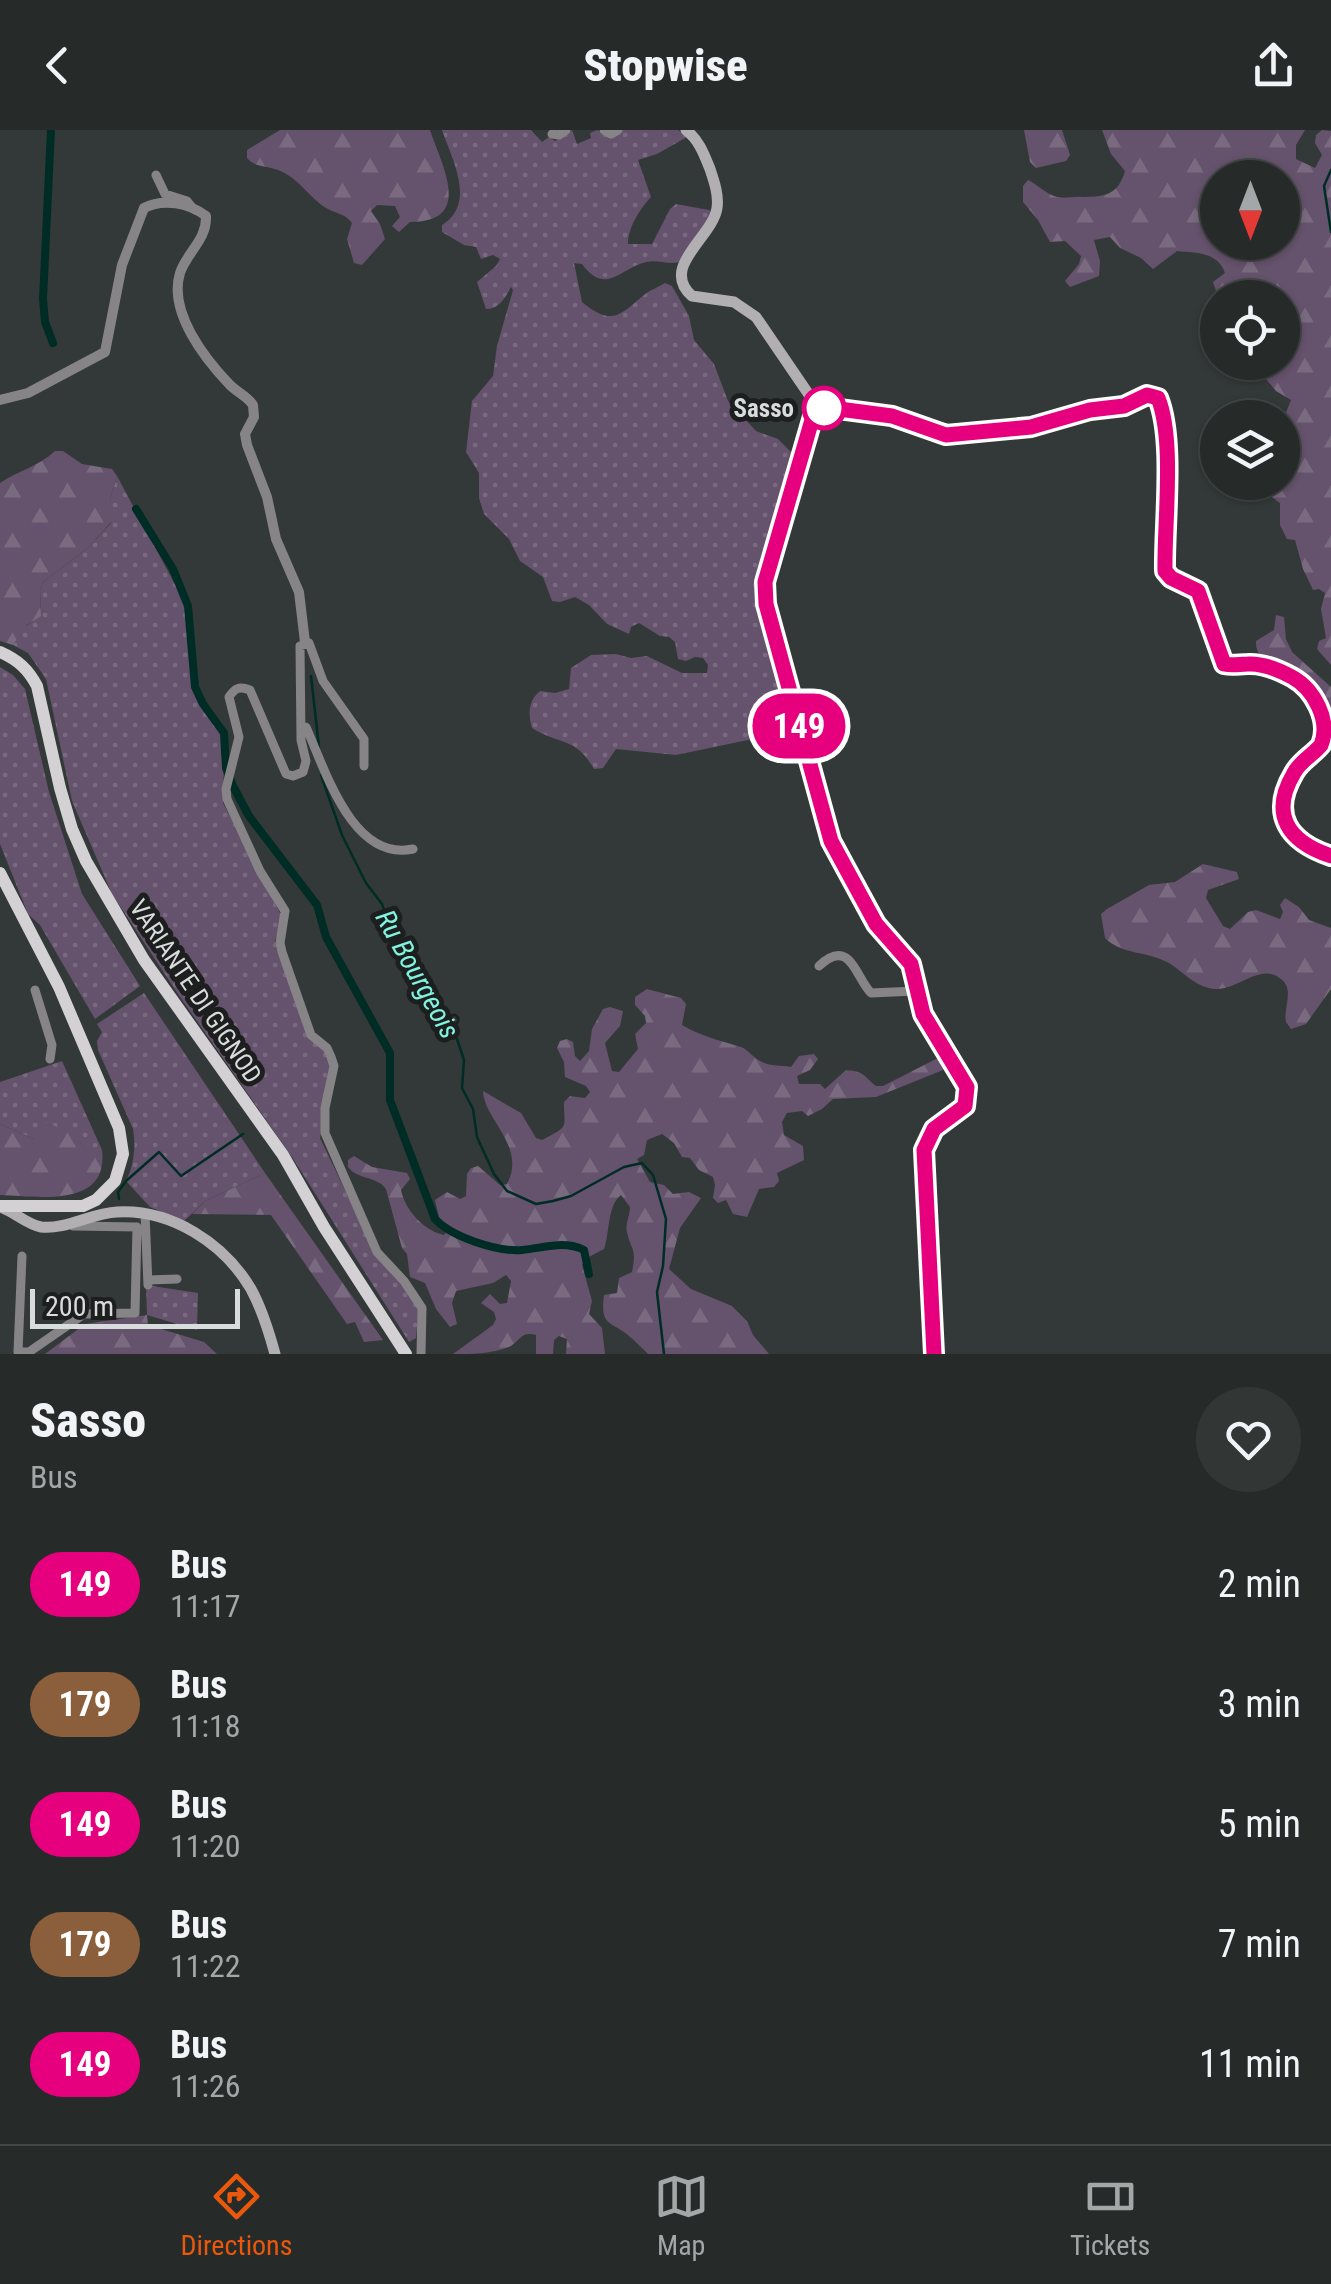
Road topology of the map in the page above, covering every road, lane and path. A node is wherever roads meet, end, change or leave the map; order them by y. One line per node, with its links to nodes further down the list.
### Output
1 (566, 130): 4 (street)
2 (604, 130): 3 (street)
3 (618, 130)
4 (552, 134)
5 (693, 134): 9 (main road)
6 (156, 174): 7 (street)
7 (192, 208): 8 (street); 10 (street)
8 (0, 400)
9 (816, 406): 15 (street); 20 (main road)
10 (305, 642): 12 (street); 13 (street)
11 (0, 652): 30 (main road, VARIANTE DI GIGNOD)
12 (302, 726): 14 (street); 32 (street)
13 (364, 766)
14 (413, 849)
15 (1331, 856)
16 (0, 873): 17 (main road)
17 (7, 889): 22 (main road); 24 (main road)
18 (819, 966): 20 (street)
19 (34, 990): 21 (street)
20 (916, 991): 33 (main road)
21 (50, 1059)
22 (0, 1204): 23 (main road); 26 (main road)
23 (20, 1207): 24 (main road); 26 (main road)
24 (46, 1208): 26 (main road)
25 (145, 1214): 27 (main road); 29 (street); 31 (main road)
26 (36, 1226): 27 (main road)
27 (55, 1226): 28 (street)
28 (22, 1256)
29 (177, 1279)
30 (402, 1350)
31 (276, 1354)
32 (421, 1354)
33 (934, 1354)

